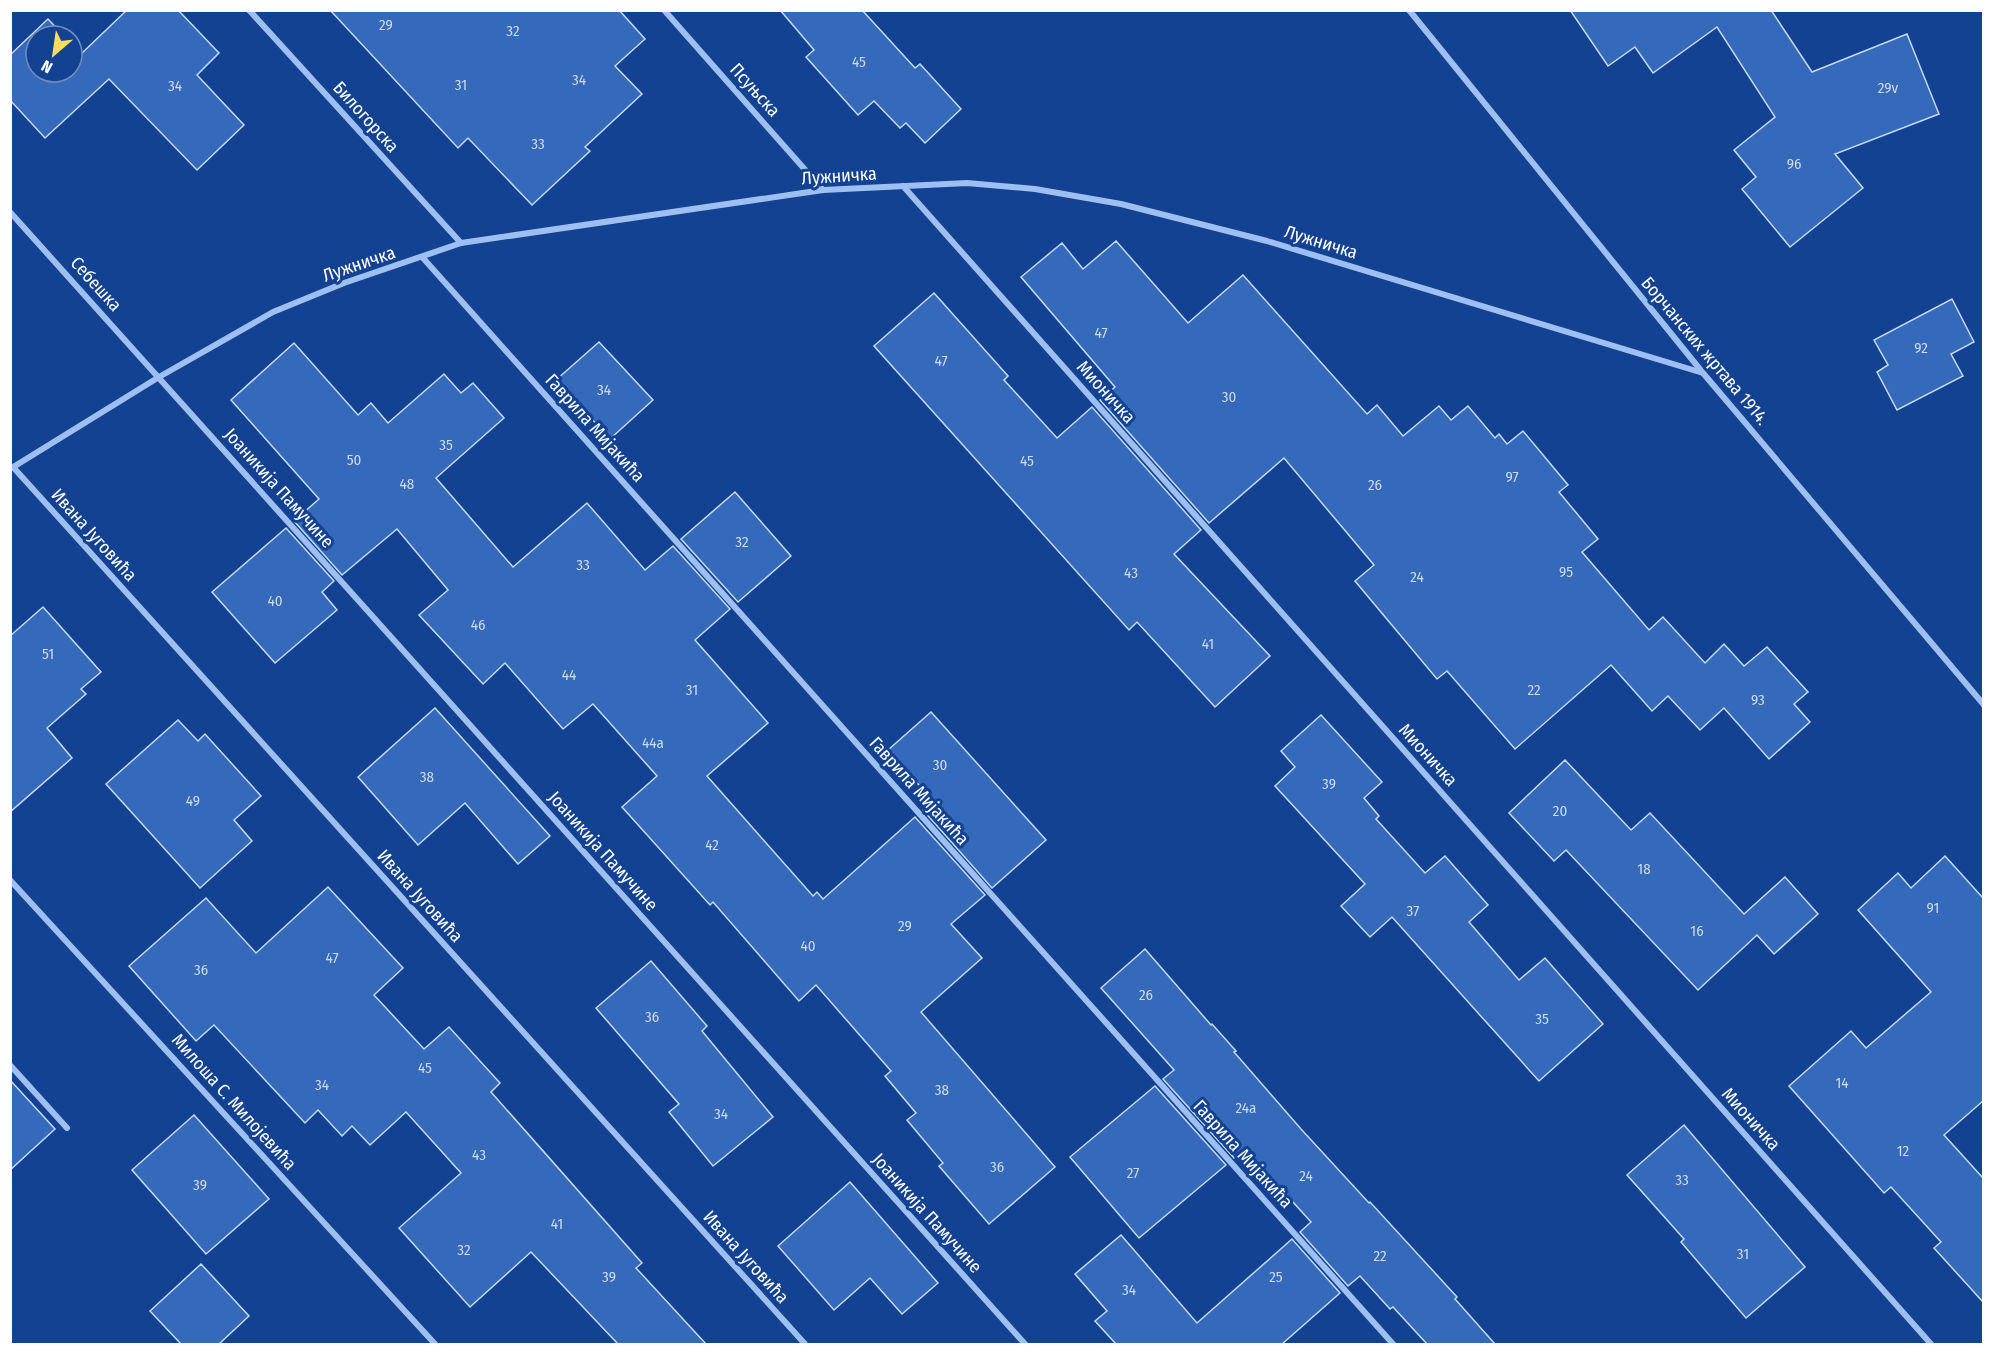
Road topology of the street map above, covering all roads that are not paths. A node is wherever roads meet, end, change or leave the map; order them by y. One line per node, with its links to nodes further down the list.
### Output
1 (249, 10): 7 (street, Билогорска)
2 (663, 10): 5 (street, Псуњска)
3 (1409, 10): 9 (street, Борчанских жртава 1914.)
4 (903, 186): 5 (street, Лужничка); 9 (street, Лужничка); 20 (street, Мионичка)
5 (823, 189): 7 (street, Лужничка)
6 (10, 212): 10 (street, Себешка)
7 (461, 243): 8 (street, Лужничка)
8 (423, 258): 10 (street, Лужничка); 19 (street, Гаврила Мијакића)
9 (1703, 373): 12 (street, Борчанских жртава 1914.)
10 (159, 376): 11 (street, Лужничка); 18 (street, Јоаникија Памучине)
11 (12, 468): 17 (street, Ивана Југовића)
12 (1983, 705)
13 (10, 880): 16 (street, Милоша С. Милојевића)
14 (10, 1065): 15 (street)
15 (67, 1128)
16 (435, 1344)
17 (805, 1344)
18 (1025, 1344)
19 (1393, 1344)
20 (1931, 1344)

